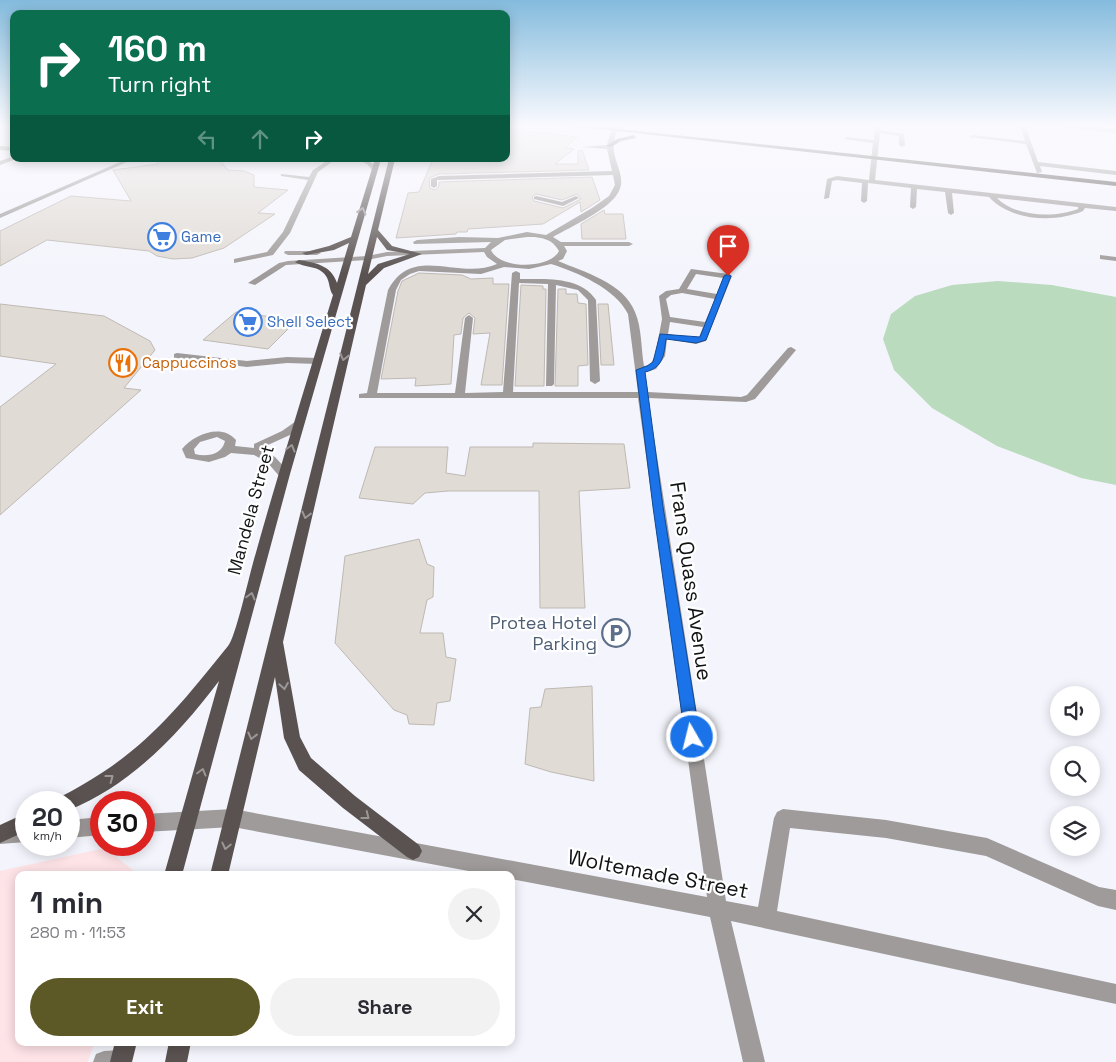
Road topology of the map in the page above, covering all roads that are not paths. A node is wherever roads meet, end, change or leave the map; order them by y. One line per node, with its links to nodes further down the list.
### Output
1 (96, 175): 25 (street)
2 (313, 175): 10 (street)
3 (374, 175): 29 (main road, Mandela Street, one-way to 3)
4 (388, 175): 26 (main road)
5 (559, 175): 13 (street)
6 (614, 175): 28 (street)
7 (870, 175): 11 (street)
8 (1045, 175): 12 (main road)
9 (283, 176): 10 (street)
10 (310, 180): 27 (street)
11 (869, 181): 14 (street); 19 (street); 20 (street)
12 (1116, 182)
13 (434, 186)
14 (914, 186): 15 (street); 22 (street)
15 (948, 190): 16 (street); 24 (street)
16 (991, 195): 21 (street); 21 (street)
17 (536, 198): 18 (street)
18 (576, 198)
19 (826, 198)
20 (864, 201)
21 (1082, 205): 23 (street)
22 (913, 208)
23 (1116, 210)
24 (951, 213)
25 (0, 216)
26 (375, 230): 36 (main road); 37 (main road)
27 (286, 233): 35 (street); 41 (street)
28 (547, 237): 30 (street); 32 (street)
29 (354, 238): 35 (main road); 38 (main road, Mandela Street)
30 (497, 240): 31 (street); 34 (street)
31 (417, 242)
32 (559, 244): 33 (street); 42 (street)
33 (629, 244)
34 (487, 250): 36 (street); 43 (street)
35 (306, 253): 38 (street)
36 (418, 254): 37 (street); 47 (main road)
37 (368, 255): 38 (street); 47 (main road)
38 (348, 256): 41 (street); 49 (main road, Mandela Street)
39 (1104, 257): 40 (street)
40 (1116, 259)
41 (299, 262): 49 (main road)
42 (552, 262): 44 (street); 58 (street, Frans Quass Avenue)
43 (504, 264): 44 (street); 61 (street)
44 (516, 266): 45 (street)
45 (516, 281): 46 (street); 62 (street)
46 (552, 282): 59 (street); 60 (street)
47 (361, 285): 68 (main road, one-way to 68)
48 (682, 291): 50 (street); 50 (street); 52 (street)
49 (336, 295): 57 (main road, Mandela Street)
50 (719, 297): 53 (street)
51 (469, 318): 61 (street)
52 (666, 319): 53 (street); 54 (street)
53 (708, 326): 54 (street)
54 (662, 336): 58 (street)
55 (791, 350): 63 (street)
56 (177, 356): 57 (street)
57 (318, 361): 64 (main road, Mandela Street)
58 (640, 370): 63 (street, Frans Quass Avenue)
59 (595, 381)
60 (549, 384)
61 (460, 395): 62 (street)
62 (508, 395): 63 (street)
63 (643, 395): 81 (street, Frans Quass Avenue)
64 (299, 422): 65 (street); 67 (main road, Mandela Street, one-way to 64)
65 (258, 446)
66 (228, 449): 67 (street)
67 (284, 474): 69 (main road, Mandela Street, one-way to 67)
68 (276, 637): 71 (main road, one-way to 71); 77 (main road, one-way to 77)
69 (238, 643): 70 (main road, one-way to 69); 72 (main road, Mandela Street, one-way to 69)
70 (80, 797)
71 (233, 818): 72 (street, Woltemade Street); 77 (street, Woltemade Street); 79 (main road, one-way to 79)
72 (189, 819): 73 (street, Woltemade Street); 78 (main road, Mandela Street)
73 (155, 822)
74 (15, 827): 76 (main road)
75 (15, 833): 76 (street)
76 (0, 834)
77 (413, 851): 81 (street, Woltemade Street)
78 (175, 871)
79 (220, 871)
80 (1116, 900): 82 (street)
81 (718, 909): 82 (street, Woltemade Street); 86 (street, Frans Quass Avenue)
82 (766, 918): 83 (street, Woltemade Street)
83 (1116, 994)
84 (179, 1046): 85 (main road)
85 (176, 1062)
86 (754, 1062)

